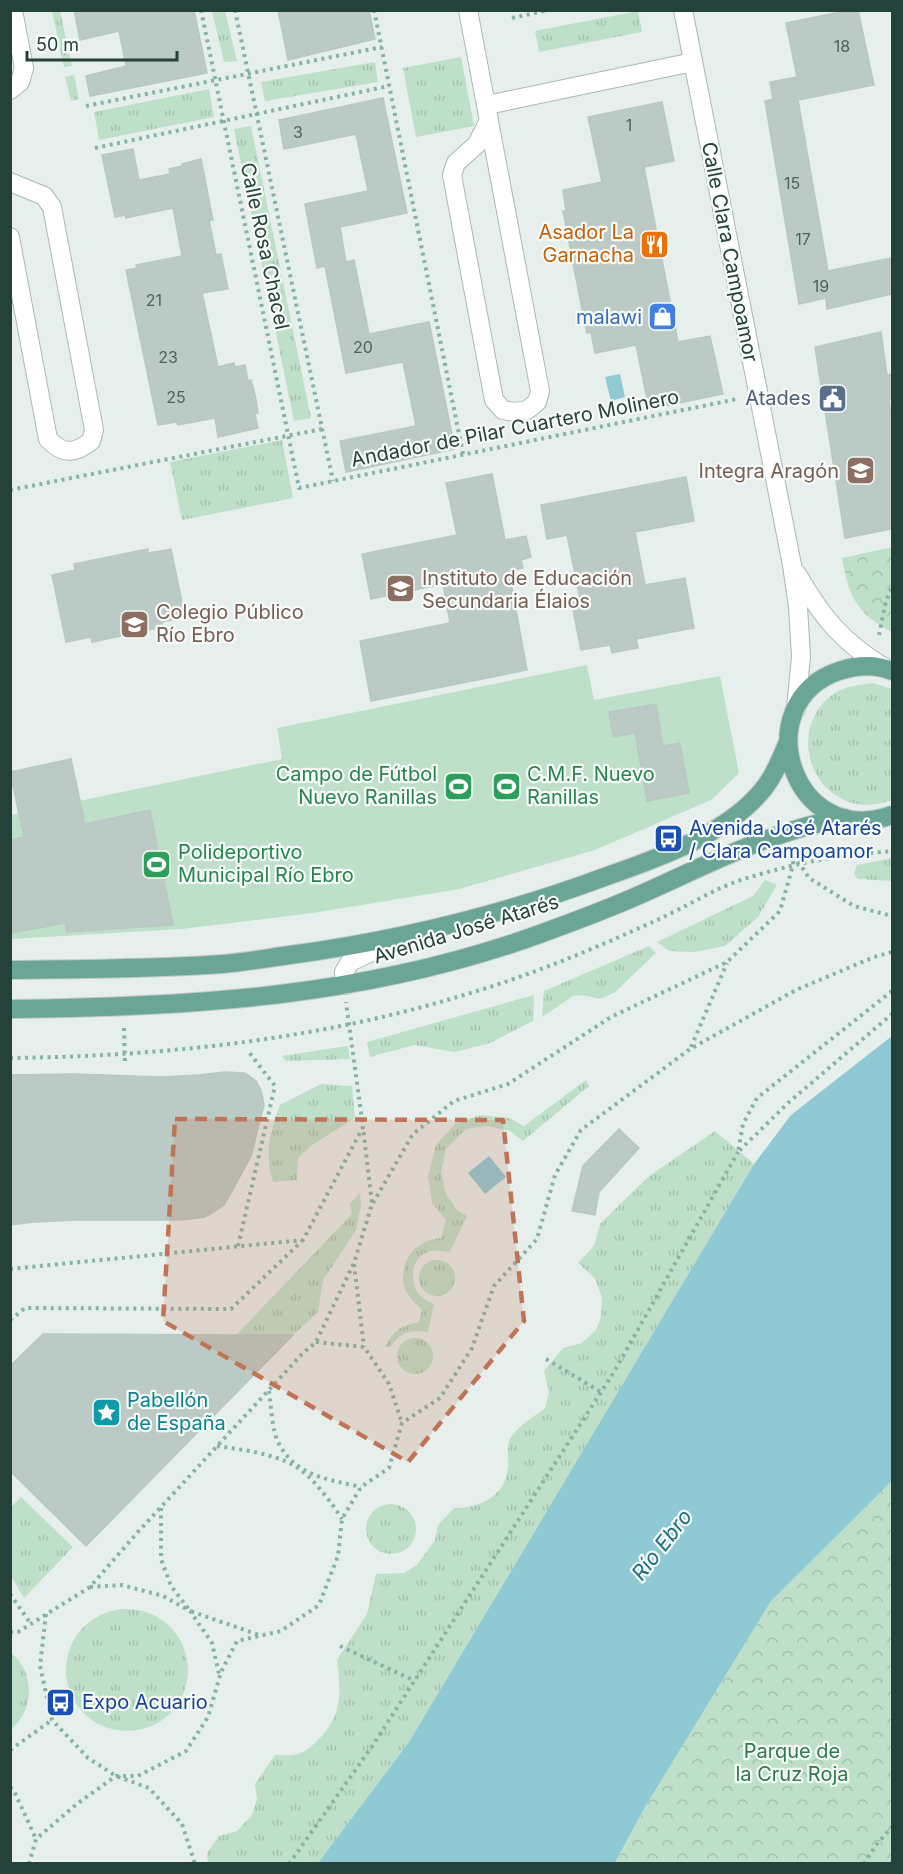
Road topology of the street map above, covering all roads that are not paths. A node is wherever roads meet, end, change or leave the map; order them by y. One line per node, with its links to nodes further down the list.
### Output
1 (13, 10): 5 (street)
2 (683, 10): 4 (street, Calle Clara Campoamor)
3 (466, 13): 6 (street)
4 (693, 62): 6 (street); 13 (street, Calle Clara Campoamor)
5 (11, 90)
6 (488, 113): 7 (street); 8 (street)
7 (465, 154): 8 (street); 8 (street)
8 (498, 168)
9 (10, 182): 10 (street)
10 (33, 191): 11 (street); 12 (street)
11 (10, 202)
12 (10, 237)
13 (792, 565): 14 (street, Calle Clara Campoamor); 15 (street, Calle Clara Campoamor)
14 (889, 669): 15 (main road)
15 (796, 709): 16 (main road)
16 (788, 742): 18 (main road); 19 (main road, Avenida José Atarés)
17 (892, 815): 18 (main road)
18 (845, 818): 21 (main road, Avenida José Atarés)
19 (407, 936): 20 (main road, Avenida José Atarés); 21 (street)
20 (10, 970)
21 (345, 985): 22 (main road, Avenida José Atarés)
22 (10, 1009)

